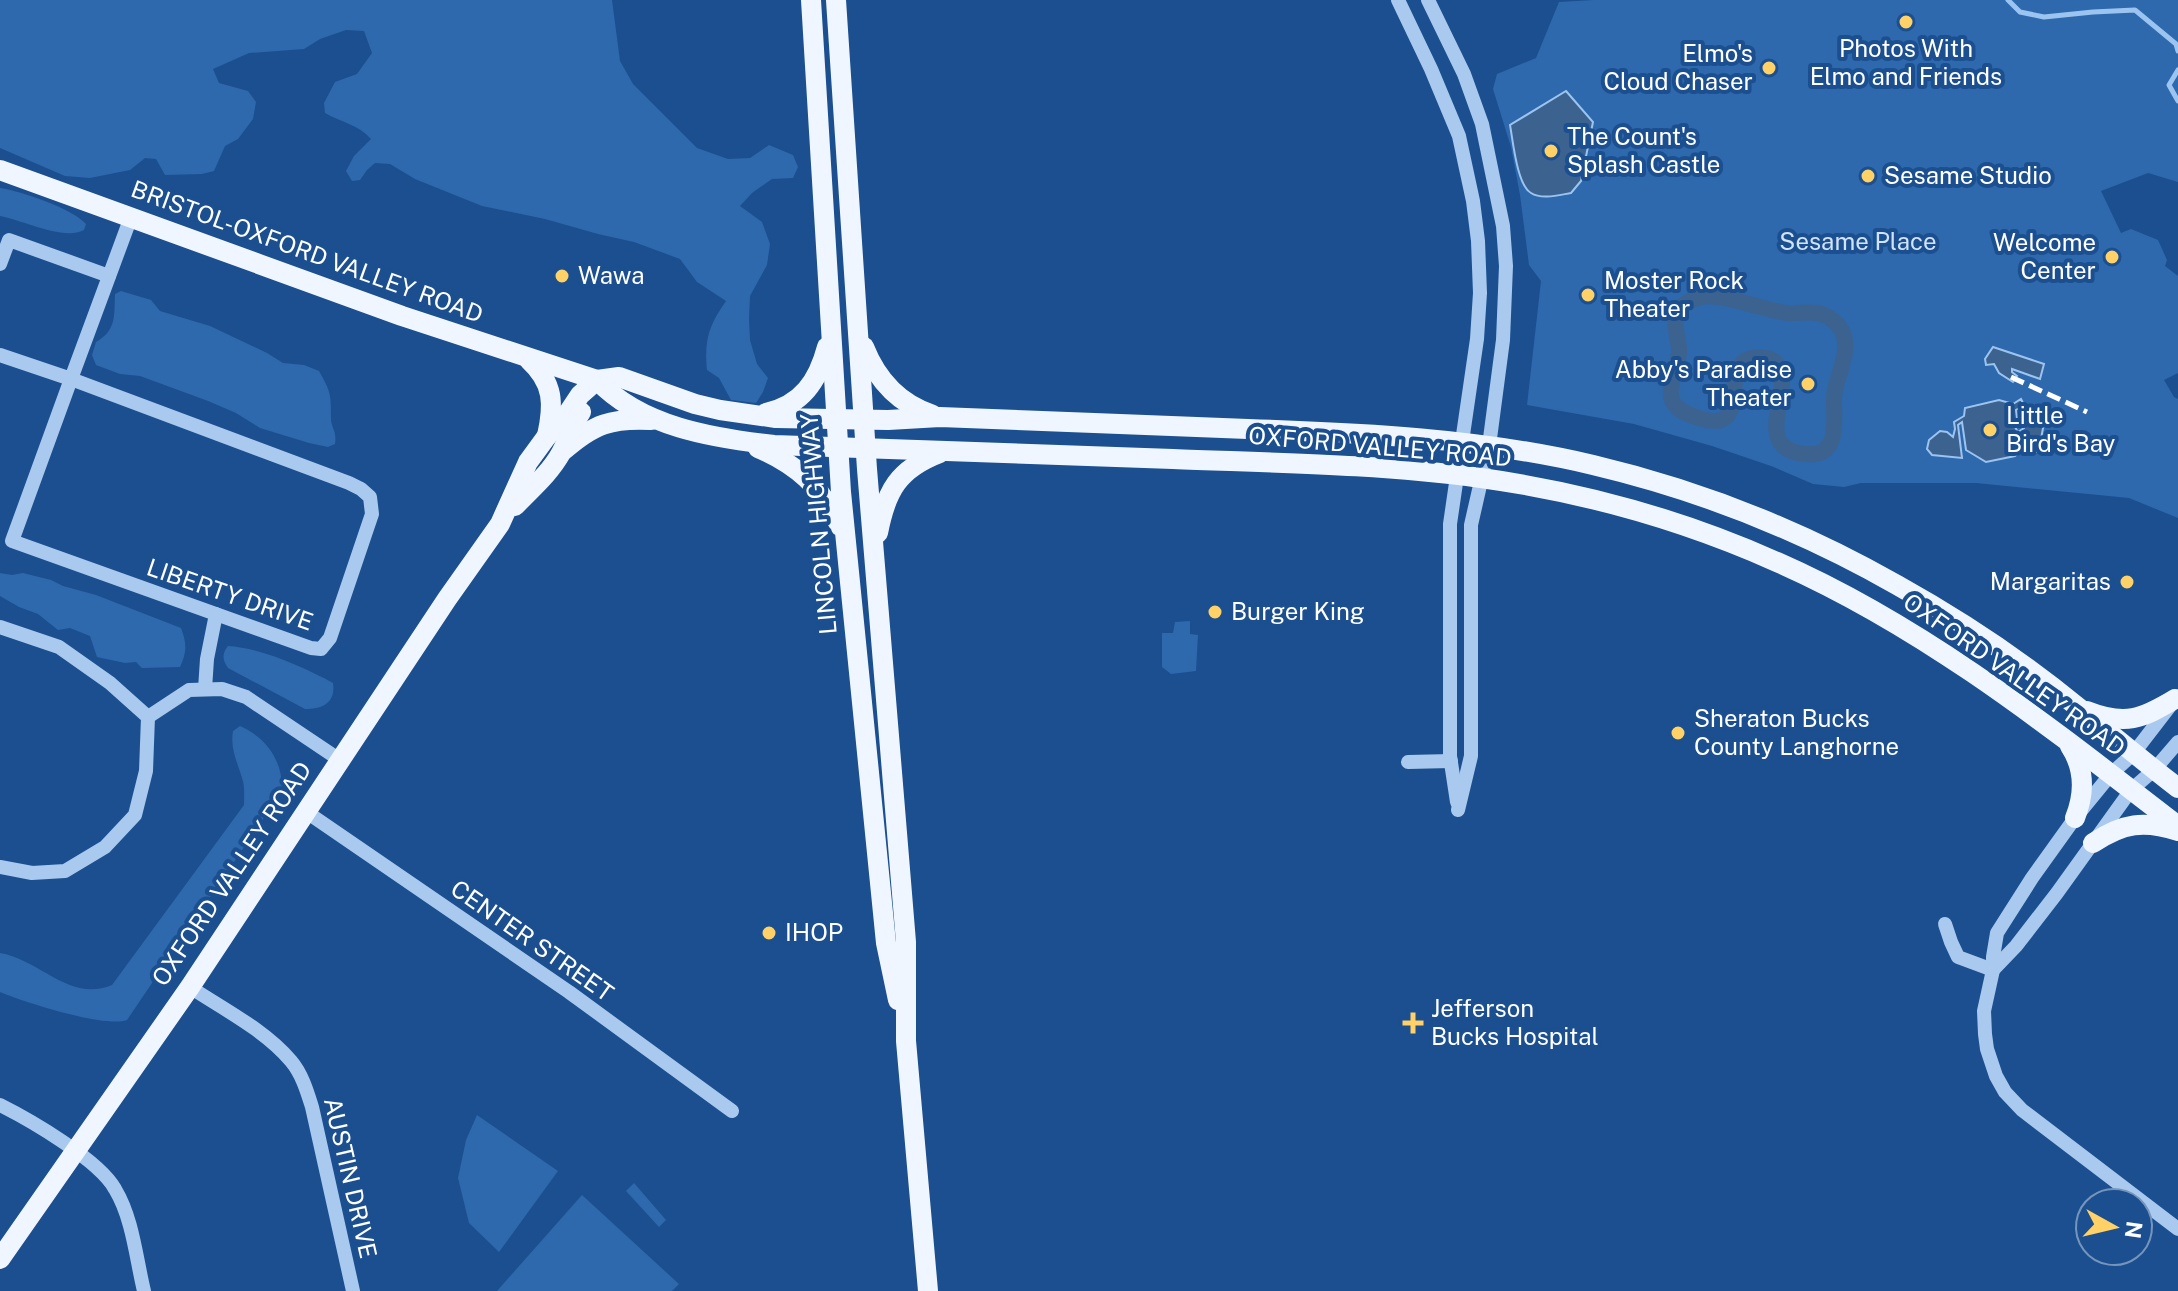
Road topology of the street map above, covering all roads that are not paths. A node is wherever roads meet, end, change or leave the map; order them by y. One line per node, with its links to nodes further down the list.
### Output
1 (811, 0): 10 (main road, LINCOLN HIGHWAY)
2 (836, 0): 9 (main road, LINCOLN HIGHWAY)
3 (1398, 0): 22 (street)
4 (1428, 0): 23 (street)
5 (0, 170): 6 (main road, BRISTOL-OXFORD VALLEY ROAD)
6 (131, 217): 8 (street, LIBERTY DRIVE); 12 (main road, BRISTOL-OXFORD VALLEY ROAD)
7 (0, 264): 8 (street)
8 (109, 276): 13 (street, LIBERTY DRIVE)
9 (859, 334): 16 (main road); 18 (main road, LINCOLN HIGHWAY)
10 (831, 336): 15 (main road); 17 (main road, LINCOLN HIGHWAY)
11 (0, 355): 13 (street)
12 (526, 357): 14 (main road, BRISTOL-OXFORD VALLEY ROAD); 20 (main road)
13 (71, 379): 33 (street, LIBERTY DRIVE); 33 (street, LIBERTY DRIVE)
14 (597, 380): 15 (main road, OXFORD VALLEY ROAD); 19 (main road, OXFORD VALLEY ROAD); 20 (main road, OXFORD VALLEY ROAD); 27 (main road, OXFORD VALLEY ROAD)
15 (747, 414): 17 (main road, OXFORD VALLEY ROAD)
16 (940, 417): 18 (main road, OXFORD VALLEY ROAD); 22 (main road, OXFORD VALLEY ROAD)
17 (836, 419): 18 (main road, OXFORD VALLEY ROAD); 24 (main road, LINCOLN HIGHWAY)
18 (864, 420): 25 (main road, LINCOLN HIGHWAY)
19 (660, 421): 21 (main road, OXFORD VALLEY ROAD); 27 (main road)
20 (547, 436): 30 (main road, OXFORD VALLEY ROAD)
21 (744, 441): 24 (main road, OXFORD VALLEY ROAD); 31 (main road)
22 (1462, 442): 23 (main road, OXFORD VALLEY ROAD); 28 (street)
23 (1489, 446): 29 (street); 37 (main road, OXFORD VALLEY ROAD)
24 (838, 447): 25 (main road, OXFORD VALLEY ROAD); 31 (main road, LINCOLN HIGHWAY)
25 (866, 448): 26 (main road, OXFORD VALLEY ROAD); 32 (main road, LINCOLN HIGHWAY)
26 (947, 451): 28 (main road, OXFORD VALLEY ROAD); 32 (main road)
27 (561, 453): 30 (main road, OXFORD VALLEY ROAD)
28 (1458, 475): 29 (main road, OXFORD VALLEY ROAD); 43 (street)
29 (1483, 478): 39 (main road, OXFORD VALLEY ROAD); 43 (street)
30 (505, 516): 42 (main road, OXFORD VALLEY ROAD)
31 (844, 536): 57 (main road, LINCOLN HIGHWAY)
32 (874, 557): 57 (main road, LINCOLN HIGHWAY)
33 (216, 614): 35 (street)
34 (0, 627): 38 (street)
35 (205, 689): 38 (street); 42 (street)
36 (2176, 697): 37 (main road); 41 (street)
37 (2080, 708): 41 (main road, OXFORD VALLEY ROAD)
38 (148, 717): 53 (street)
39 (2066, 740): 46 (main road, OXFORD VALLEY ROAD); 50 (main road)
40 (2178, 742): 45 (street)
41 (2133, 754): 45 (main road, OXFORD VALLEY ROAD); 46 (street)
42 (340, 760): 49 (main road, OXFORD VALLEY ROAD)
43 (1451, 761): 44 (street)
44 (1408, 762)
45 (2154, 770): 47 (main road, OXFORD VALLEY ROAD); 48 (street)
46 (2111, 774): 48 (main road, OXFORD VALLEY ROAD); 50 (street)
47 (2178, 788)
48 (2131, 790): 51 (main road, OXFORD VALLEY ROAD); 52 (street)
49 (305, 811): 56 (main road, OXFORD VALLEY ROAD); 59 (street, CENTER STREET)
50 (2075, 818): 55 (street)
51 (2178, 828): 52 (main road)
52 (2093, 843): 55 (street)
53 (0, 867)
54 (1945, 924): 55 (street)
55 (1993, 970): 61 (street)
56 (190, 987): 60 (main road, OXFORD VALLEY ROAD); 64 (street, AUSTIN DRIVE)
57 (906, 1041): 65 (main road, LINCOLN HIGHWAY)
58 (0, 1105): 60 (street)
59 (732, 1111)
60 (75, 1152): 62 (main road, OXFORD VALLEY ROAD); 63 (street)
61 (2178, 1229)
62 (0, 1259)
63 (144, 1291)
64 (353, 1291)
65 (928, 1291)

